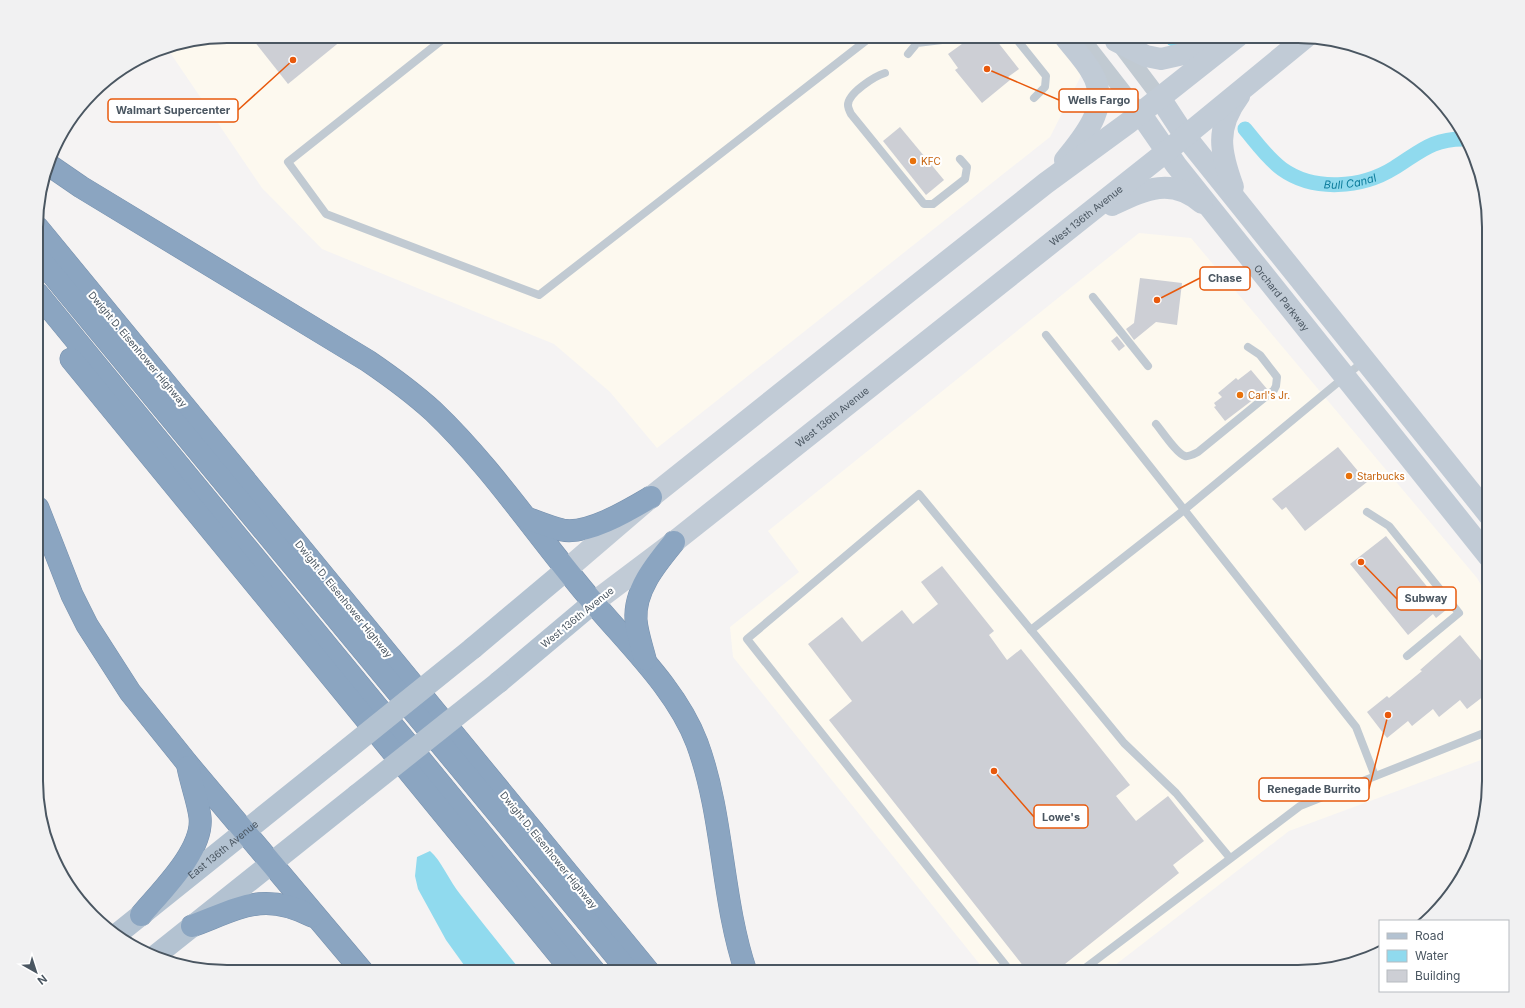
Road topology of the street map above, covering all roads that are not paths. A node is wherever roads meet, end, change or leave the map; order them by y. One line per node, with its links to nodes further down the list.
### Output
1 (438, 43): 2 (lane)
2 (863, 43)
3 (923, 43): 12 (lane)
4 (1020, 43): 15 (lane)
5 (1069, 43): 22 (main road)
6 (1085, 43): 17 (street, Orchard Parkway)
7 (1118, 43): 16 (street)
8 (1123, 43): 9 (main road)
9 (1225, 43)
10 (1229, 43): 16 (main road)
11 (1299, 43): 14 (main road, West 136th Avenue)
12 (908, 54)
13 (885, 73): 20 (lane)
14 (1247, 85): 18 (main road, West 136th Avenue); 23 (main road)
15 (1034, 98)
16 (1160, 98): 17 (main road); 18 (main road)
17 (1140, 113): 19 (main road, Orchard Parkway); 22 (main road)
18 (1185, 136): 19 (main road, West 136th Avenue); 23 (main road)
19 (1166, 151): 24 (main road, Orchard Parkway); 25 (main road, West 136th Avenue)
20 (960, 159)
21 (53, 168): 41 (highway)
22 (1046, 183): 37 (main road)
23 (1237, 200): 33 (main road)
24 (1216, 214): 25 (main road); 35 (main road, Orchard Parkway)
25 (1078, 221): 43 (main road, West 136th Avenue)
26 (43, 234): 65 (highway, Dwight D. Eisenhower Highway)
27 (43, 263): 64 (highway)
28 (1093, 297): 34 (lane)
29 (43, 300): 63 (highway)
30 (43, 324): 62 (highway)
31 (1046, 335): 39 (lane)
32 (1248, 347): 36 (lane)
33 (1366, 360): 35 (lane); 38 (main road)
34 (1148, 366)
35 (1346, 376): 39 (lane); 44 (main road, Orchard Parkway)
36 (1156, 424)
37 (651, 497): 41 (highway); 45 (main road)
38 (1482, 506)
39 (1184, 510): 47 (lane); 52 (lane)
40 (1367, 512): 48 (lane)
41 (527, 518): 45 (highway)
42 (43, 521): 51 (highway)
43 (674, 542): 46 (main road, West 136th Avenue); 49 (highway)
44 (1482, 548)
45 (566, 570): 46 (highway); 53 (main road, East 136th Avenue, bridge)
46 (593, 603): 49 (highway); 55 (main road, West 136th Avenue, bridge)
47 (1031, 630): 54 (lane); 67 (lane)
48 (1407, 656)
49 (646, 664): 66 (highway)
50 (1482, 733): 52 (lane)
51 (187, 764): 53 (highway); 56 (highway)
52 (1375, 776): 54 (lane)
53 (244, 832): 55 (highway); 56 (main road, East 136th Avenue)
54 (1230, 858): 68 (lane)
55 (271, 863): 57 (highway); 58 (main road)
56 (141, 915): 59 (main road, East 136th Avenue)
57 (318, 918): 58 (highway); 61 (highway)
58 (192, 926): 60 (main road)
59 (121, 931)
60 (160, 952)
61 (357, 965)
62 (567, 965)
63 (589, 965)
64 (623, 965)
65 (643, 965)
66 (744, 965)
67 (1005, 965)
68 (1089, 965)

